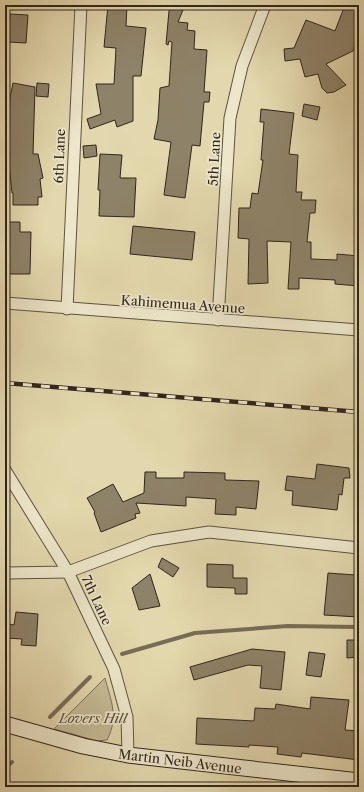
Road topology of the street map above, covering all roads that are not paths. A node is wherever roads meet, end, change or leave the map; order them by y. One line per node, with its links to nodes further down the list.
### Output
1 (80, 5): 4 (street, 6th Lane)
2 (265, 5): 5 (street, 5th Lane)
3 (5, 303): 4 (street, Kahimemua Avenue)
4 (67, 309): 5 (street, Kahimemua Avenue)
5 (218, 320): 6 (street, Kahimemua Avenue)
6 (359, 330)
7 (5, 470): 9 (street, 7th Lane)
8 (359, 548): 9 (street)
9 (68, 572): 10 (street); 12 (street, 7th Lane)
10 (5, 574)
11 (5, 724): 12 (main road, Martin Neib Avenue)
12 (128, 756): 14 (main road, Martin Neib Avenue)
13 (359, 781): 14 (main road, Martin Neib Avenue)
14 (336, 783)

